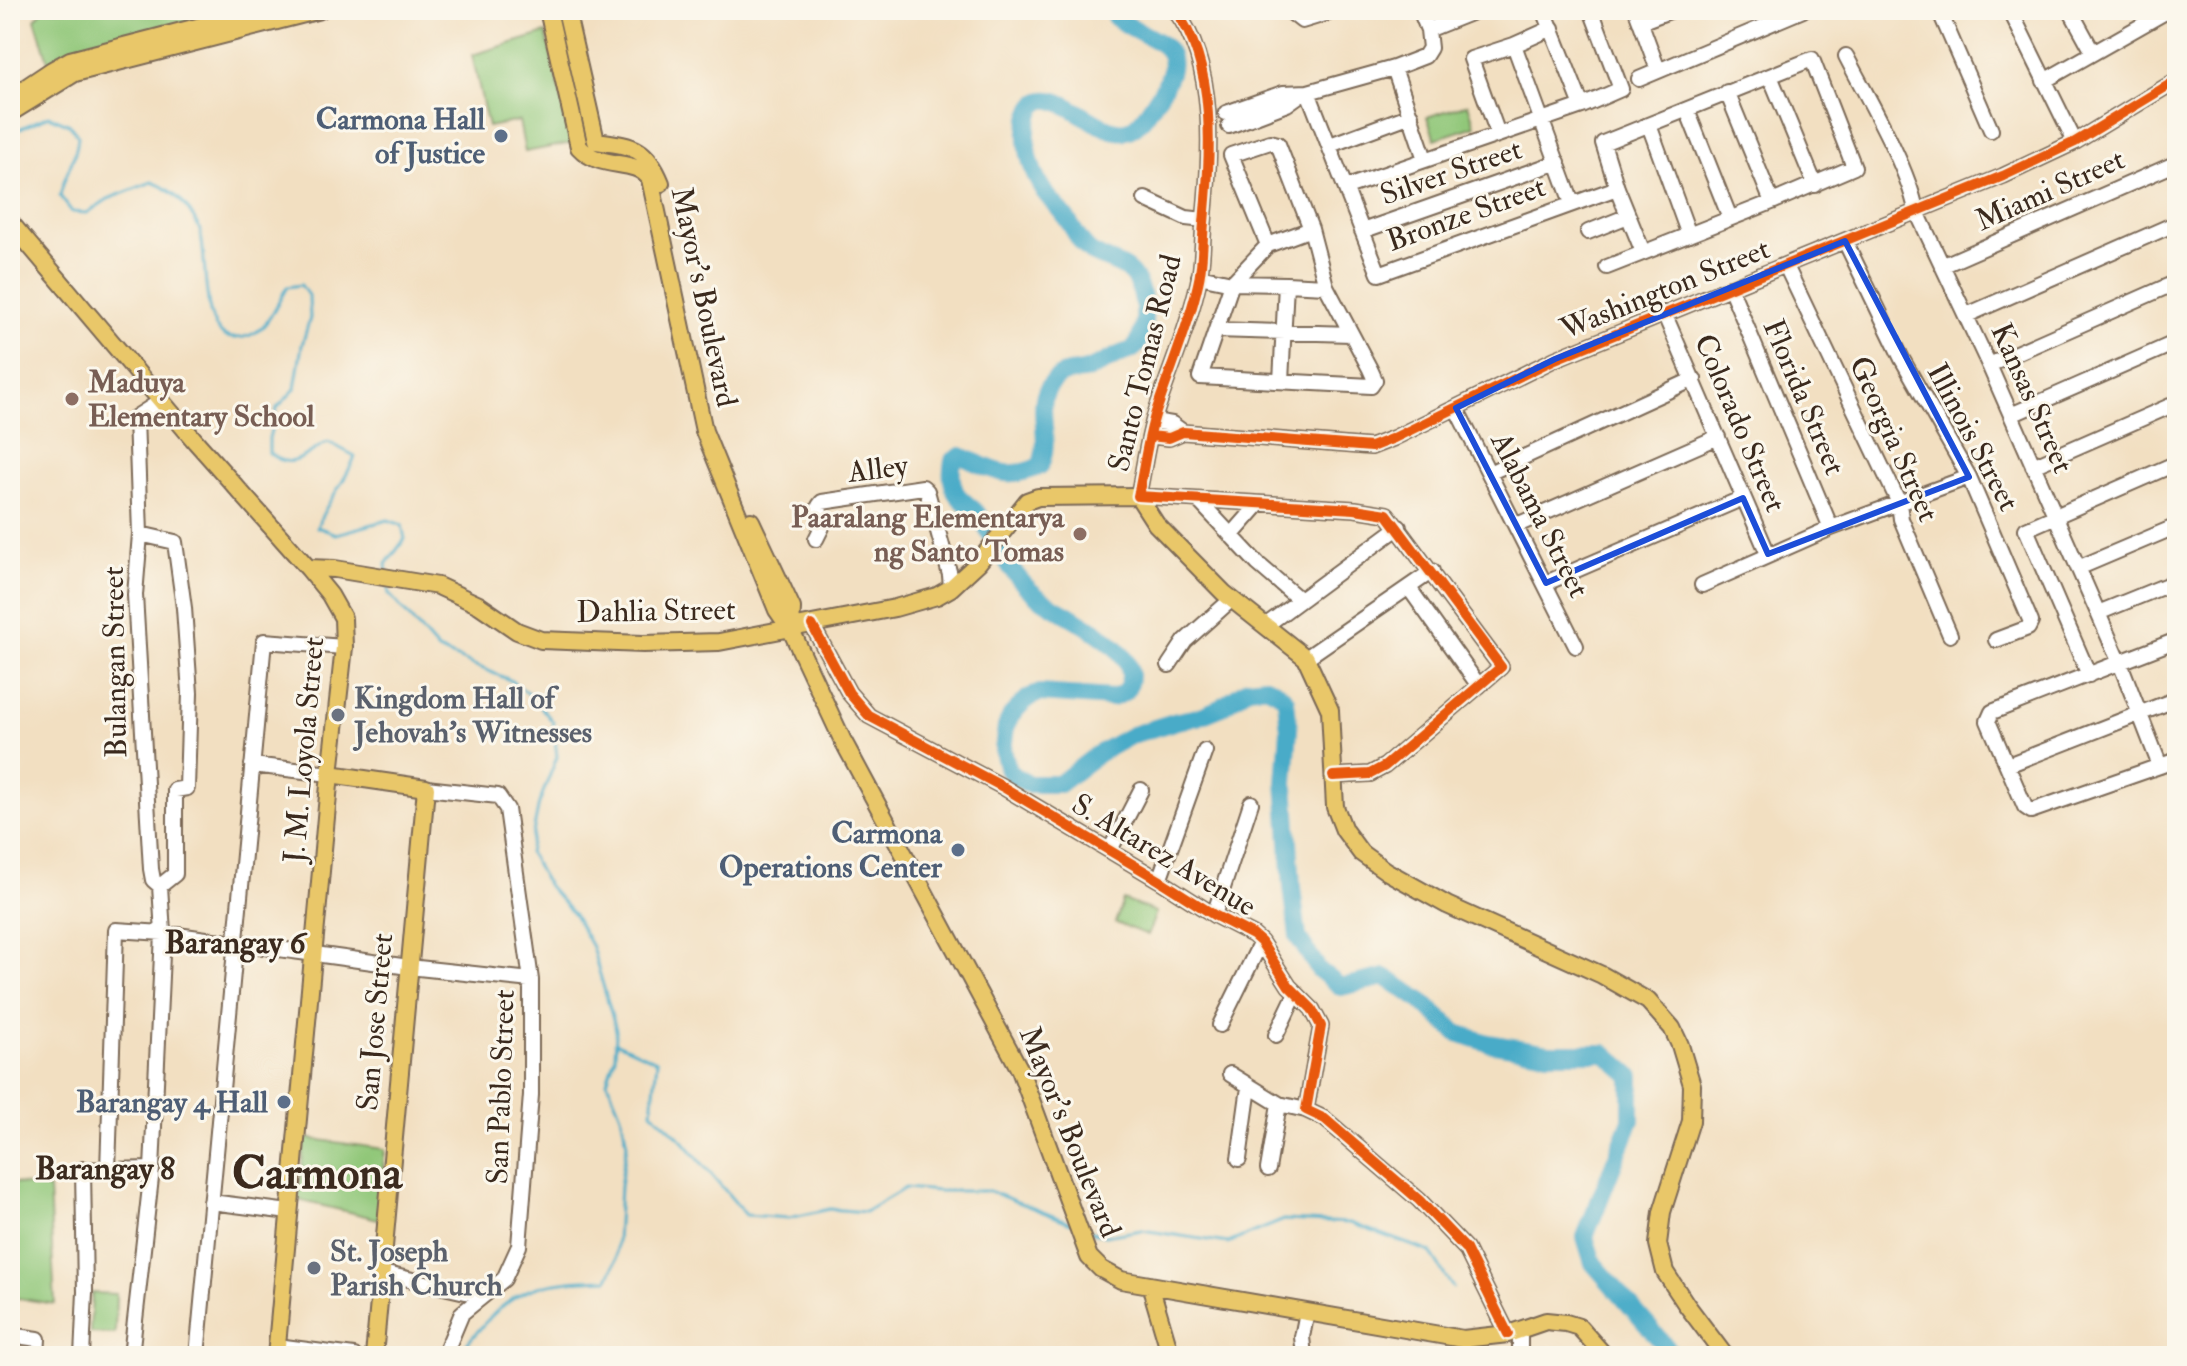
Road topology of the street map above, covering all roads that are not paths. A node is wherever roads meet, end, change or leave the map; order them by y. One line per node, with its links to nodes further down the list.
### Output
1 (263, 10): 35 (main road)
2 (320, 10): 35 (main road)
3 (548, 10): 122 (main road, Mayor's Boulevard)
4 (566, 10): 122 (main road, Mayor's Boulevard)
5 (1175, 10): 39 (street, Santo Tomas Road)
6 (1288, 10): 7 (street)
7 (1338, 10)
8 (1420, 10): 22 (street)
9 (1478, 10): 22 (street)
10 (1544, 10): 21 (street)
11 (1591, 10): 34 (street)
12 (1672, 10): 19 (street)
13 (1803, 10): 27 (street)
14 (1939, 10): 41 (street)
15 (2010, 10): 31 (street)
16 (2070, 10): 24 (street)
17 (2131, 10): 20 (street)
18 (2169, 10): 20 (street)
19 (1638, 16): 27 (street)
20 (2139, 26): 24 (street)
21 (1552, 28): 23 (street); 34 (street)
22 (1428, 30): 26 (street)
23 (1514, 45): 38 (street); 42 (street)
24 (2093, 52): 31 (street)
25 (1846, 56): 54 (street, Kansas Street)
26 (1394, 68): 33 (street); 37 (street)
27 (1658, 70): 29 (street)
28 (1770, 76): 32 (street); 48 (street); 48 (street)
29 (1639, 79)
30 (2177, 80): 43 (street, Washington Street)
31 (2044, 81): 43 (street)
32 (1727, 92): 36 (street); 52 (street)
33 (1305, 93): 39 (street); 44 (street)
34 (1582, 106): 38 (street)
35 (12, 107)
36 (1687, 110): 40 (street); 56 (street)
37 (1411, 115): 44 (street); 45 (street)
38 (1542, 120): 42 (street); 46 (street)
39 (1209, 125): 57 (street, Santo Tomas Road)
40 (1649, 125): 50 (street); 63 (street)
41 (1991, 130)
42 (1498, 134): 45 (street)
43 (2075, 142): 54 (street, Washington Street)
44 (1330, 145): 49 (street)
45 (1425, 159): 49 (street)
46 (1558, 162): 53 (street); 61 (street, Silver Street)
47 (2177, 163): 67 (street, Miami Street)
48 (1815, 185): 52 (street)
49 (1347, 187): 61 (street)
50 (1617, 188): 53 (street, Bronze Street); 55 (street)
51 (1145, 199): 57 (street)
52 (1772, 202): 56 (street)
53 (1572, 203): 61 (street, Bronze Street)
54 (1916, 210): 64 (street, Washington Street); 67 (street, Kansas Street)
55 (1628, 216): 62 (street); 66 (street)
56 (1730, 218): 63 (street)
57 (1204, 220): 70 (street, Santo Tomas Road)
58 (10, 222): 85 (main road, J. M. Loyola Street)
59 (2177, 223): 77 (street)
60 (1311, 229): 65 (street); 65 (street); 74 (street)
61 (1362, 231)
62 (1588, 232)
63 (1689, 235): 66 (street)
64 (1845, 241): 68 (street, Washington Street); 94 (street, Illinois Street)
65 (1268, 245): 72 (street)
66 (1643, 252): 69 (street)
67 (1944, 265): 77 (street, Kansas Street)
68 (1786, 266): 75 (street, Washington Street); 98 (street, Georgia Street)
69 (1607, 267)
70 (1199, 276): 72 (street); 89 (street, Santo Tomas Road)
71 (2177, 282): 82 (street)
72 (1232, 283): 73 (street); 78 (street)
73 (1286, 284): 74 (street); 79 (street)
74 (1326, 286): 80 (street)
75 (1730, 287): 76 (street, Washington Street); 104 (street, Florida Street)
76 (1664, 313): 83 (street, Colorado Street); 87 (street, Washington Street)
77 (1967, 315): 82 (street, Kansas Street)
78 (1216, 330): 79 (street); 84 (street)
79 (1283, 332): 80 (street); 84 (street)
80 (1351, 334): 84 (street)
81 (2177, 342): 88 (street)
82 (1989, 365): 88 (street, Kansas Street)
83 (1694, 379): 90 (street, Colorado Street); 93 (street)
84 (1281, 381)
85 (161, 401): 105 (street, Bulangan Street); 109 (main road, J. M. Loyola Street)
86 (2177, 403): 92 (street)
87 (1456, 408): 89 (street, Washington Street); 93 (street, Alabama Street)
88 (2011, 415): 92 (street, Kansas Street)
89 (1152, 428): 95 (street, Santo Tomas Road)
90 (1718, 437): 96 (street, Colorado Street); 101 (street)
91 (2177, 463): 100 (street)
92 (2033, 466): 100 (street, Kansas Street)
93 (1489, 473): 101 (street, Alabama Street)
94 (1969, 477): 98 (street); 124 (street, Illinois Street)
95 (1138, 496): 97 (street); 115 (main road, Dahlia Street); 117 (main road)
96 (1743, 498): 108 (street, Colorado Street); 113 (street)
97 (1199, 501): 99 (street); 106 (street)
98 (1899, 503): 104 (street); 123 (street, Georgia Street)
99 (1259, 504): 103 (street); 106 (street)
100 (2055, 516): 110 (street, Kansas Street); 131 (street)
101 (1517, 525): 113 (street, Alabama Street)
102 (2177, 526): 110 (street)
103 (1399, 527): 111 (street); 118 (street)
104 (1831, 528): 108 (street)
105 (140, 534): 147 (street, Bulangan Street); 147 (street)
106 (1231, 536): 118 (street)
107 (816, 539): 115 (street, Alley)
108 (1768, 554): 114 (street)
109 (308, 568): 122 (main road, Dahlia Street); 127 (main road, J. M. Loyola Street)
110 (2078, 568): 119 (street, Kansas Street)
111 (1432, 571): 116 (street); 132 (street)
112 (2177, 581): 119 (street)
113 (1546, 583): 126 (street, Alabama Street)
114 (1702, 585)
115 (951, 588): 120 (main road, Dahlia Street)
116 (1409, 588): 128 (street); 132 (street)
117 (1232, 599): 121 (main road); 130 (street)
118 (1300, 600): 121 (street)
119 (2098, 613): 129 (street, Kansas Street)
120 (812, 625): 122 (main road, Dahlia Street); 145 (street, S. Altarez Avenue)
121 (1265, 626): 128 (main road)
122 (791, 630): 169 (main road, Mayor's Boulevard)
123 (1950, 635)
124 (1996, 640)
125 (2177, 640): 129 (street)
126 (1576, 646)
127 (344, 647): 137 (street); 140 (main road, J. M. Loyola Street)
128 (1306, 658): 141 (main road)
129 (2120, 663): 131 (street); 134 (street, Kansas Street)
130 (1169, 665)
131 (2089, 675): 138 (street)
132 (1479, 686): 141 (street)
133 (2177, 699): 134 (street)
134 (2140, 713): 138 (street); 139 (street, Kansas Street)
135 (1205, 751): 146 (street)
136 (2177, 760): 139 (street)
137 (252, 765): 140 (street); 150 (street)
138 (2008, 765): 139 (street)
139 (2160, 766)
140 (330, 774): 142 (main road); 152 (main road, J. M. Loyola Street)
141 (1333, 776): 186 (main road)
142 (426, 788): 153 (main road, San Jose Street); 154 (street, San Pablo Street)
143 (1141, 790): 145 (street)
144 (1251, 803): 148 (street)
145 (1110, 850): 146 (street, S. Altarez Avenue)
146 (1159, 880): 148 (street, S. Altarez Avenue)
147 (160, 886): 149 (street, Bulangan Street)
148 (1214, 915): 151 (street, S. Altarez Avenue)
149 (163, 933): 150 (street); 163 (street, Bulangan Street); 165 (street)
150 (235, 942): 152 (street); 166 (street)
151 (1261, 942): 155 (street, S. Altarez Avenue); 156 (street)
152 (313, 952): 153 (street); 167 (main road, J. M. Loyola Street)
153 (409, 967): 154 (street); 168 (main road, San Jose Street)
154 (531, 980): 170 (street, San Pablo Street)
155 (1296, 993): 157 (street); 161 (street, S. Altarez Avenue)
156 (1220, 1025)
157 (1276, 1035)
158 (1230, 1074): 159 (street)
159 (1249, 1087): 160 (street); 162 (street)
160 (1279, 1104): 161 (street); 164 (street)
161 (1306, 1110): 172 (street)
162 (1239, 1159)
163 (152, 1169): 165 (street); 177 (street, Bulangan Street)
164 (1268, 1169)
165 (108, 1170): 176 (street)
166 (211, 1202): 167 (street); 178 (street)
167 (289, 1212): 174 (main road, J. M. Loyola Street)
168 (382, 1273): 170 (street); 180 (main road, San Jose Street)
169 (1150, 1285): 171 (main road, Mayor's Boulevard); 182 (main road)
170 (483, 1296): 181 (street, San Pablo Street)
171 (1307, 1312): 172 (main road, Mayor's Boulevard); 183 (street)
172 (1514, 1332): 184 (street); 185 (main road, Mayor's Boulevard)
173 (10, 1335): 175 (street)
174 (277, 1351): 179 (street)
175 (37, 1356)
176 (82, 1356)
177 (131, 1356)
178 (197, 1356)
179 (354, 1356)
180 (374, 1356)
181 (444, 1356)
182 (1171, 1356)
183 (1304, 1356)
184 (1520, 1356)
185 (1605, 1356)
186 (1725, 1356)

